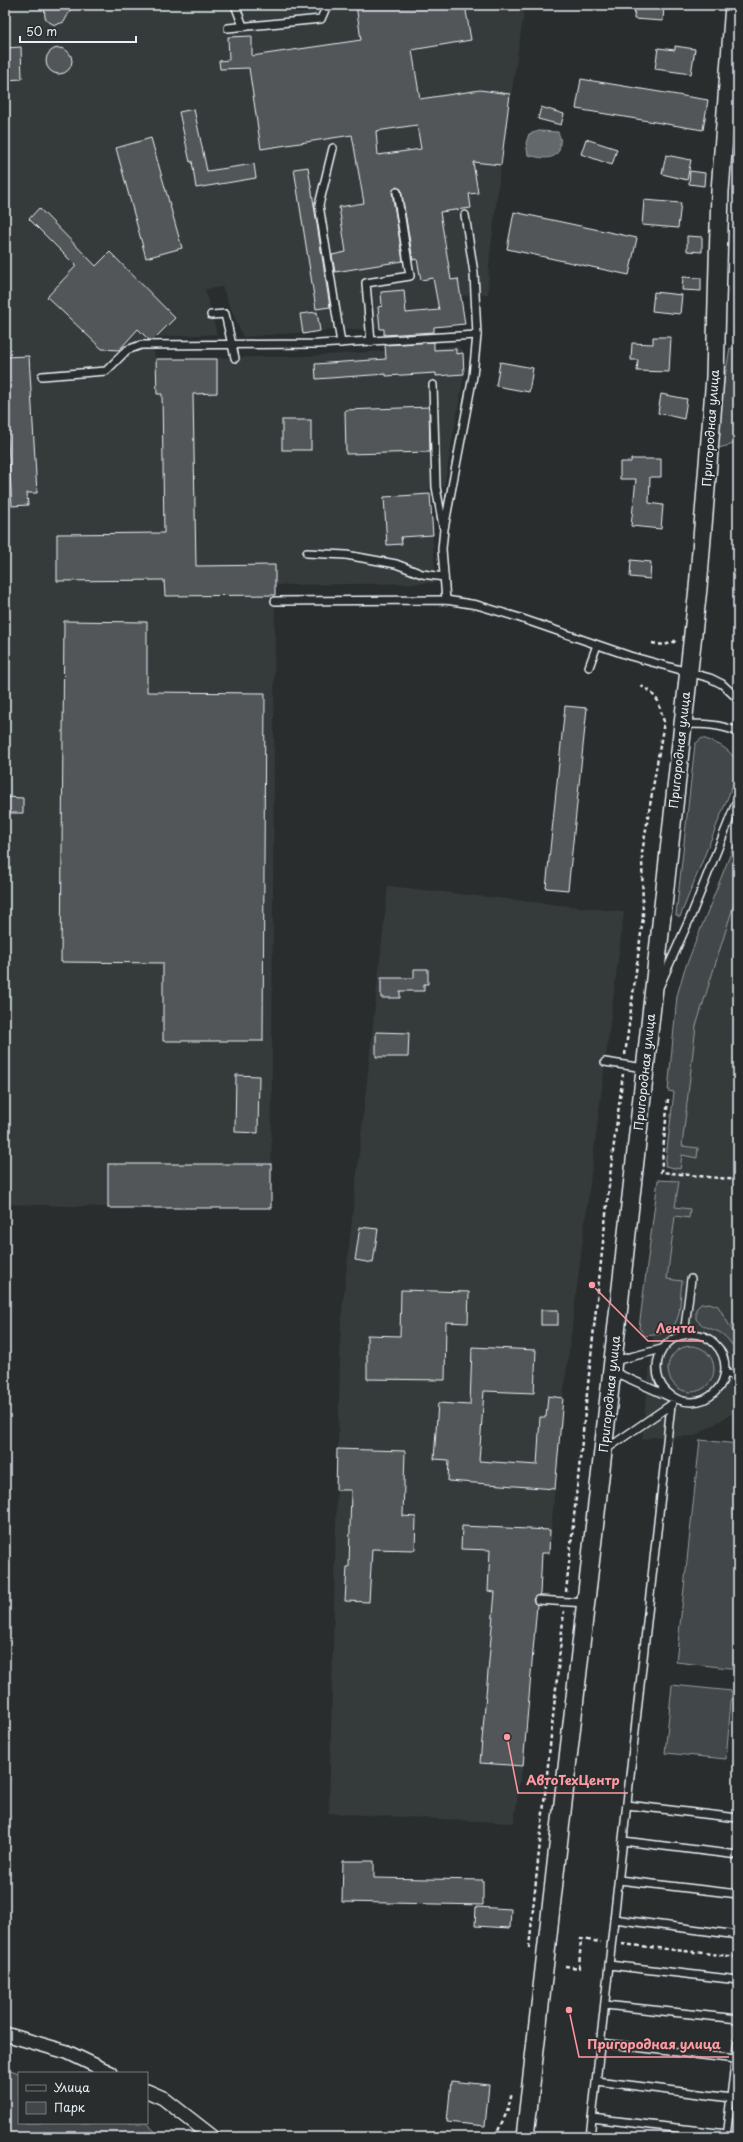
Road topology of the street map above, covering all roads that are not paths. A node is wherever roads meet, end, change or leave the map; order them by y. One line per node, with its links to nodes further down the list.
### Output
1 (235, 5): 4 (lane)
2 (327, 5): 4 (lane)
3 (734, 5): 24 (street, Пригородная улица)
4 (243, 26): 5 (lane)
5 (228, 28)
6 (333, 148): 12 (lane)
7 (397, 192): 11 (lane)
8 (465, 214): 10 (lane)
9 (212, 314): 13 (lane)
10 (476, 335): 11 (lane); 17 (lane)
11 (371, 342): 12 (lane)
12 (341, 343): 13 (lane)
13 (232, 345): 14 (lane); 15 (lane)
14 (235, 358)
15 (42, 376)
16 (433, 385): 17 (lane)
17 (444, 529): 19 (lane)
18 (307, 553): 19 (lane)
19 (444, 577): 20 (lane)
20 (446, 600): 21 (lane); 22 (lane)
21 (275, 601)
22 (597, 645): 23 (lane); 24 (lane)
23 (589, 667)
24 (688, 671): 25 (lane); 26 (street, Пригородная улица)
25 (738, 699)
26 (682, 724): 27 (lane); 29 (street, Пригородная улица)
27 (738, 732)
28 (738, 798): 29 (lane)
29 (652, 1003): 31 (street, Пригородная улица)
30 (605, 1062): 31 (lane)
31 (644, 1068): 35 (street, Пригородная улица)
32 (691, 1279): 33 (lane)
33 (684, 1335): 34 (lane); 36 (lane)
34 (662, 1349): 35 (lane); 38 (lane)
35 (612, 1366): 38 (lane); 40 (street, Пригородная улица)
36 (726, 1374): 37 (lane); 38 (lane)
37 (738, 1376)
38 (677, 1400): 39 (lane)
39 (671, 1405): 40 (lane); 43 (lane)
40 (603, 1451): 42 (street, Пригородная улица)
41 (538, 1600): 42 (lane)
42 (586, 1603): 66 (street, Пригородная улица)
43 (627, 1805): 44 (lane); 45 (lane)
44 (738, 1818)
45 (623, 1841): 46 (lane); 47 (lane)
46 (738, 1855)
47 (619, 1880): 48 (lane); 49 (lane)
48 (738, 1894)
49 (614, 1920): 50 (lane); 51 (lane)
50 (738, 1935)
51 (609, 1965): 52 (lane); 53 (lane)
52 (738, 1980)
53 (605, 2004): 54 (lane); 57 (lane)
54 (738, 2019)
55 (5, 2034): 59 (street)
56 (738, 2040): 58 (lane)
57 (601, 2043): 58 (lane); 60 (lane)
58 (736, 2059): 62 (lane)
59 (109, 2072)
60 (597, 2081): 62 (lane); 63 (lane)
61 (148, 2091): 65 (street)
62 (731, 2098): 64 (lane)
63 (592, 2118): 64 (lane); 67 (lane)
64 (726, 2136)
65 (213, 2137)
66 (525, 2137)
67 (590, 2137)

